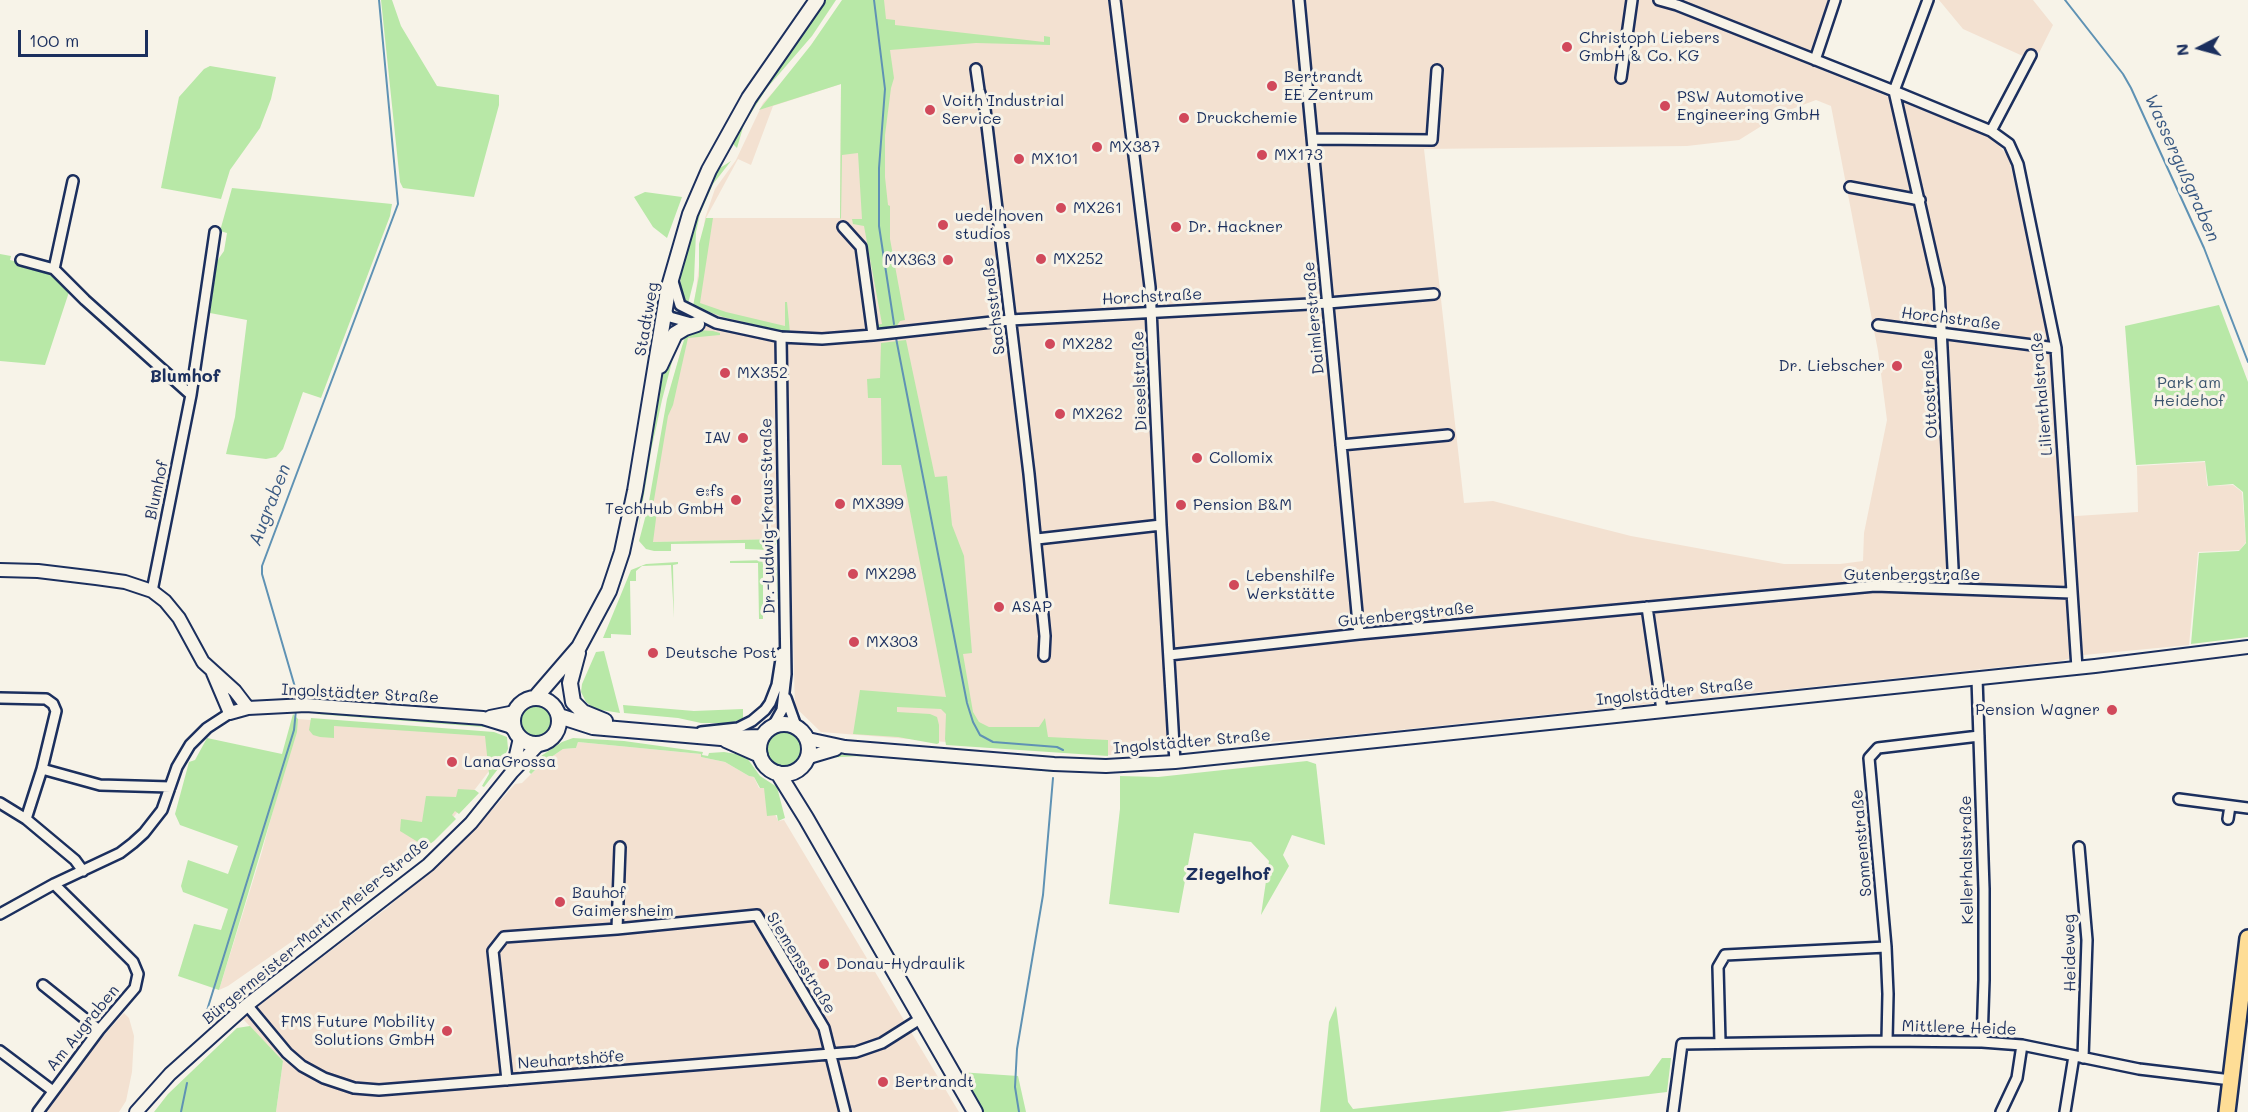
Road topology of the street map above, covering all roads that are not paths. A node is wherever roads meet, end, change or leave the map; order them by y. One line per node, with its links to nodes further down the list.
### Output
1 (816, 0): 23 (main road, Stadtweg)
2 (1114, 0): 27 (street, Dieselstraße)
3 (1299, 0): 15 (street, Daimlerstraße)
4 (1632, 0): 12 (street)
5 (1659, 0): 9 (street, Lilienthalstraße)
6 (1835, 0): 9 (street)
7 (1928, 0): 13 (street)
8 (2031, 55): 14 (street)
9 (1815, 60): 13 (street, Lilienthalstraße)
10 (976, 69): 28 (street, Sachsstraße)
11 (1437, 70): 15 (street)
12 (1621, 78)
13 (1894, 91): 14 (street, Lilienthalstraße); 18 (street, Ottostraße)
14 (1991, 131): 35 (street, Lilienthalstraße)
15 (1313, 139): 25 (street, Daimlerstraße)
16 (73, 181): 22 (street)
17 (1850, 187): 18 (street)
18 (1920, 200): 32 (street, Ottostraße)
19 (843, 227): 33 (street)
20 (215, 232): 37 (street, Blumhof)
21 (21, 260): 22 (street)
22 (54, 269): 37 (street)
23 (672, 275): 26 (main road, Stadtweg); 29 (street, Horchstraße)
24 (1434, 294): 25 (street, Horchstraße)
25 (1328, 303): 27 (street, Horchstraße); 39 (street, Daimlerstraße)
26 (664, 309): 30 (street, Horchstraße); 36 (main road, Stadtweg)
27 (1152, 313): 28 (street, Horchstraße); 40 (street, Dieselstraße)
28 (1010, 320): 33 (street, Horchstraße); 41 (street, Sachsstraße)
29 (716, 323): 30 (street, Horchstraße); 34 (street, Horchstraße)
30 (697, 324): 36 (main road)
31 (1878, 325): 32 (street, Horchstraße)
32 (1942, 333): 35 (street, Horchstraße); 43 (street, Ottostraße)
33 (873, 335): 34 (street, Horchstraße)
34 (781, 338): 48 (street, Dr.-Ludwig-Kraus-Straße)
35 (2056, 348): 45 (street, Lilienthalstraße)
36 (651, 387): 49 (main road, Stadtweg)
37 (191, 395): 44 (street, Blumhof)
38 (1448, 435): 39 (street)
39 (1341, 445): 47 (street, Daimlerstraße)
40 (1161, 525): 41 (street); 51 (street, Dieselstraße)
41 (1037, 539): 52 (street, Sachsstraße)
42 (0, 570): 44 (street)
43 (1954, 588): 45 (street, Gutenbergstraße); 46 (street, Gutenbergstraße)
44 (152, 591): 55 (street)
45 (2071, 593): 54 (street, Lilienthalstraße)
46 (1647, 607): 47 (street, Gutenbergstraße); 62 (street)
47 (1359, 634): 51 (street, Gutenbergstraße)
48 (786, 639): 57 (street, Dr.-Ludwig-Kraus-Straße); 73 (street)
49 (579, 647): 53 (main road, Stadtweg); 70 (main road)
50 (2248, 647): 54 (street, Ingolstädter Straße)
51 (1169, 655): 82 (street, Dieselstraße)
52 (1044, 656)
53 (566, 664): 59 (main road, Stadtweg); 60 (main road, Stadtweg)
54 (2077, 668): 56 (street, Ingolstädter Straße)
55 (213, 673): 61 (street); 64 (street)
56 (1977, 678): 62 (street, Ingolstädter Straße); 74 (street, Kellerhalsstraße)
57 (785, 693): 67 (street, Dr.-Ludwig-Kraus-Straße); 68 (street, Dr.-Ludwig-Kraus-Straße)
58 (0, 698): 83 (street)
59 (535, 698): 60 (main road); 63 (main road)
60 (550, 702): 65 (main road)
61 (248, 708): 64 (street, Ingolstädter Straße); 66 (street, Ingolstädter Straße)
62 (1662, 710): 82 (street, Ingolstädter Straße)
63 (515, 712): 66 (street, Ingolstädter Straße); 71 (main road)
64 (230, 713): 87 (street, Ingolstädter Straße)
65 (559, 716): 69 (main road); 72 (main road)
66 (483, 718): 71 (street, Ingolstädter Straße)
67 (772, 726): 68 (main road); 75 (main road)
68 (796, 726): 77 (main road)
69 (593, 727): 70 (main road); 72 (main road)
70 (617, 729): 73 (main road)
71 (517, 734): 78 (main road); 85 (street, Bürgermeister-Martin-Meier-Straße)
72 (555, 735): 78 (main road)
73 (692, 735): 76 (main road)
74 (1979, 736): 102 (street, Sonnenstraße); 109 (street, Kellerhalsstraße)
75 (762, 737): 76 (main road); 80 (main road)
76 (721, 738): 80 (main road)
77 (808, 739): 79 (street); 81 (main road)
78 (539, 744): 85 (street, Bürgermeister-Martin-Meier-Straße)
79 (845, 747): 81 (street); 82 (street, Ingolstädter Straße)
80 (760, 754): 86 (main road)
81 (809, 757): 84 (main road)
82 (1175, 762)
83 (42, 769): 87 (street); 93 (street)
84 (796, 771): 86 (main road); 92 (main road)
85 (512, 772): 104 (street, Bürgermeister-Martin-Meier-Straße)
86 (778, 773): 92 (main road)
87 (170, 788): 97 (street, Ingolstädter Straße)
88 (2179, 799): 90 (street)
89 (0, 803): 93 (street)
90 (2230, 806): 91 (street); 94 (street)
91 (2248, 808)
92 (806, 818): 105 (main road)
93 (26, 819): 97 (street)
94 (2228, 819)
95 (620, 847): 100 (street)
96 (2079, 847): 113 (street, Heideweg)
97 (83, 871): 98 (street, Ingolstädter Straße)
98 (54, 885): 99 (street, Ingolstädter Straße); 106 (street, Am Augraben)
99 (0, 914)
100 (617, 929): 112 (street, Siemensstraße); 114 (street, Siemensstraße)
101 (2248, 938): 115 (main road)
102 (1886, 947): 107 (street, Sonnenstraße); 108 (street)
103 (43, 985): 106 (street)
104 (247, 1005): 114 (street, Neuhartshöfe); 118 (street, Bürgermeister-Martin-Meier-Straße)
105 (920, 1019): 112 (street, Neuhartshöfe); 120 (main road)
106 (99, 1030): 116 (street, Am Augraben)
107 (1887, 1041): 108 (street, Mittlere Heide); 109 (street, Mittlere Heide)
108 (1720, 1042): 121 (street, Mittlere Heide)
109 (1982, 1042): 110 (street, Mittlere Heide)
110 (2022, 1045): 113 (street, Mittlere Heide); 122 (street)
111 (0, 1051): 116 (street)
112 (832, 1055): 114 (street, Neuhartshöfe); 119 (street)
113 (2078, 1057): 115 (street, Mittlere Heide); 123 (street, Heideweg)
114 (507, 1080)
115 (2231, 1080): 124 (main road)
116 (53, 1091): 117 (street, Am Augraben)
117 (38, 1112)
118 (136, 1112)
119 (845, 1112)
120 (975, 1112)
121 (1672, 1112)
122 (2001, 1112)
123 (2065, 1112)
124 (2227, 1112)

